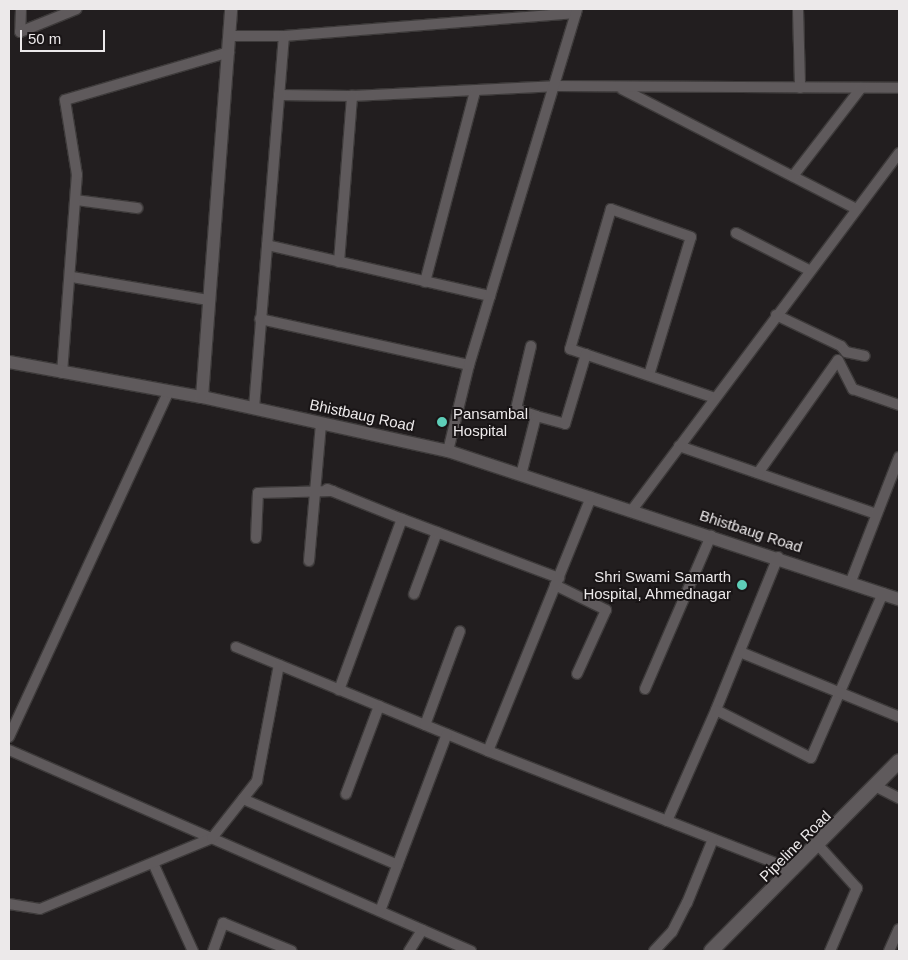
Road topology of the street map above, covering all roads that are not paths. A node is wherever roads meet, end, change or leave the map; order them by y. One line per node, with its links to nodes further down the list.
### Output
1 (20, 9): 2 (street)
2 (76, 9)
3 (231, 9): 6 (street)
4 (798, 9): 11 (street)
5 (576, 11): 7 (street); 9 (street)
6 (229, 36): 7 (street); 8 (street)
7 (284, 36): 15 (street)
8 (230, 52): 19 (street); 29 (street)
9 (554, 86): 10 (street); 14 (street); 28 (street)
10 (620, 88): 11 (street); 18 (street)
11 (800, 88): 12 (street)
12 (860, 88): 13 (street); 18 (street)
13 (899, 88)
14 (475, 91): 16 (street); 27 (street)
15 (279, 95): 16 (street); 23 (street)
16 (352, 96): 24 (street)
17 (899, 152): 21 (street)
18 (794, 176): 21 (street)
19 (76, 200): 20 (street); 26 (street)
20 (138, 208)
21 (855, 208): 25 (street)
22 (736, 233): 25 (street)
23 (267, 245): 24 (street); 31 (street)
24 (339, 262): 27 (street)
25 (809, 270): 30 (street)
26 (72, 277): 29 (street); 39 (street)
27 (425, 282): 28 (street)
28 (490, 296): 38 (street)
29 (208, 300): 42 (street)
30 (776, 315): 33 (street); 43 (street)
31 (260, 320): 38 (street); 45 (street)
32 (531, 346): 46 (street)
33 (846, 352): 35 (street); 36 (street)
34 (586, 354): 40 (street); 40 (street); 46 (street)
35 (865, 356)
36 (838, 360): 44 (street); 51 (street)
37 (9, 362): 39 (street, Bhistbaug Road)
38 (469, 365): 49 (street)
39 (62, 373): 41 (street, Bhistbaug Road)
40 (649, 375): 43 (street)
41 (168, 393): 42 (street, Bhistbaug Road); 81 (street)
42 (202, 397): 45 (street, Bhistbaug Road)
43 (715, 398): 48 (street)
44 (899, 405)
45 (254, 408): 47 (street, Bhistbaug Road)
46 (536, 416): 52 (street)
47 (321, 424): 49 (street, Bhistbaug Road); 53 (street)
48 (680, 446): 51 (street); 55 (street)
49 (448, 451): 52 (street, Bhistbaug Road)
50 (899, 457): 56 (street)
51 (758, 473): 56 (street)
52 (521, 474): 54 (street, Bhistbaug Road)
53 (315, 489): 57 (street); 60 (street); 62 (street)
54 (591, 498): 55 (street, Bhistbaug Road); 64 (street)
55 (632, 510): 59 (street, Bhistbaug Road)
56 (876, 514): 63 (street)
57 (402, 519): 58 (street); 73 (street)
58 (437, 532): 64 (street); 66 (street)
59 (711, 536): 61 (street, Bhistbaug Road); 74 (street)
60 (256, 538)
61 (778, 557): 63 (street, Bhistbaug Road); 70 (street)
62 (309, 561)
63 (851, 580): 65 (street, Bhistbaug Road)
64 (557, 582): 72 (street); 83 (street)
65 (883, 593): 67 (street, Bhistbaug Road); 75 (street)
66 (414, 594)
67 (899, 599)
68 (460, 631): 79 (street)
69 (236, 647): 71 (street)
70 (740, 652): 75 (street); 77 (street)
71 (279, 665): 73 (street); 88 (street)
72 (577, 674)
73 (339, 690): 76 (street)
74 (645, 690)
75 (840, 693): 77 (street); 78 (street)
76 (379, 706): 79 (street); 86 (street)
77 (716, 710): 89 (street)
78 (899, 717)
79 (425, 725): 80 (street)
80 (447, 734): 83 (street); 94 (street)
81 (9, 737)
82 (9, 750): 90 (street)
83 (488, 751): 89 (street)
84 (899, 761): 85 (main road, Pipeline Road)
85 (875, 786): 87 (street); 92 (main road, Pipeline Road)
86 (346, 794)
87 (899, 798)
88 (243, 799): 90 (street); 94 (street)
89 (667, 821): 91 (street)
90 (212, 838): 93 (street); 97 (street)
91 (713, 839): 95 (street); 105 (street)
92 (819, 846): 95 (main road, Pipeline Road); 107 (street)
93 (153, 862): 96 (street); 101 (street)
94 (398, 865): 97 (street)
95 (794, 870): 106 (main road, Pipeline Road)
96 (9, 904)
97 (380, 911): 99 (street)
98 (899, 929): 108 (street)
99 (422, 930): 103 (street); 104 (street)
100 (286, 950): 102 (street)
101 (193, 951)
102 (213, 951)
103 (409, 951)
104 (471, 951)
105 (654, 951)
106 (712, 951)
107 (830, 951)
108 (889, 951)

